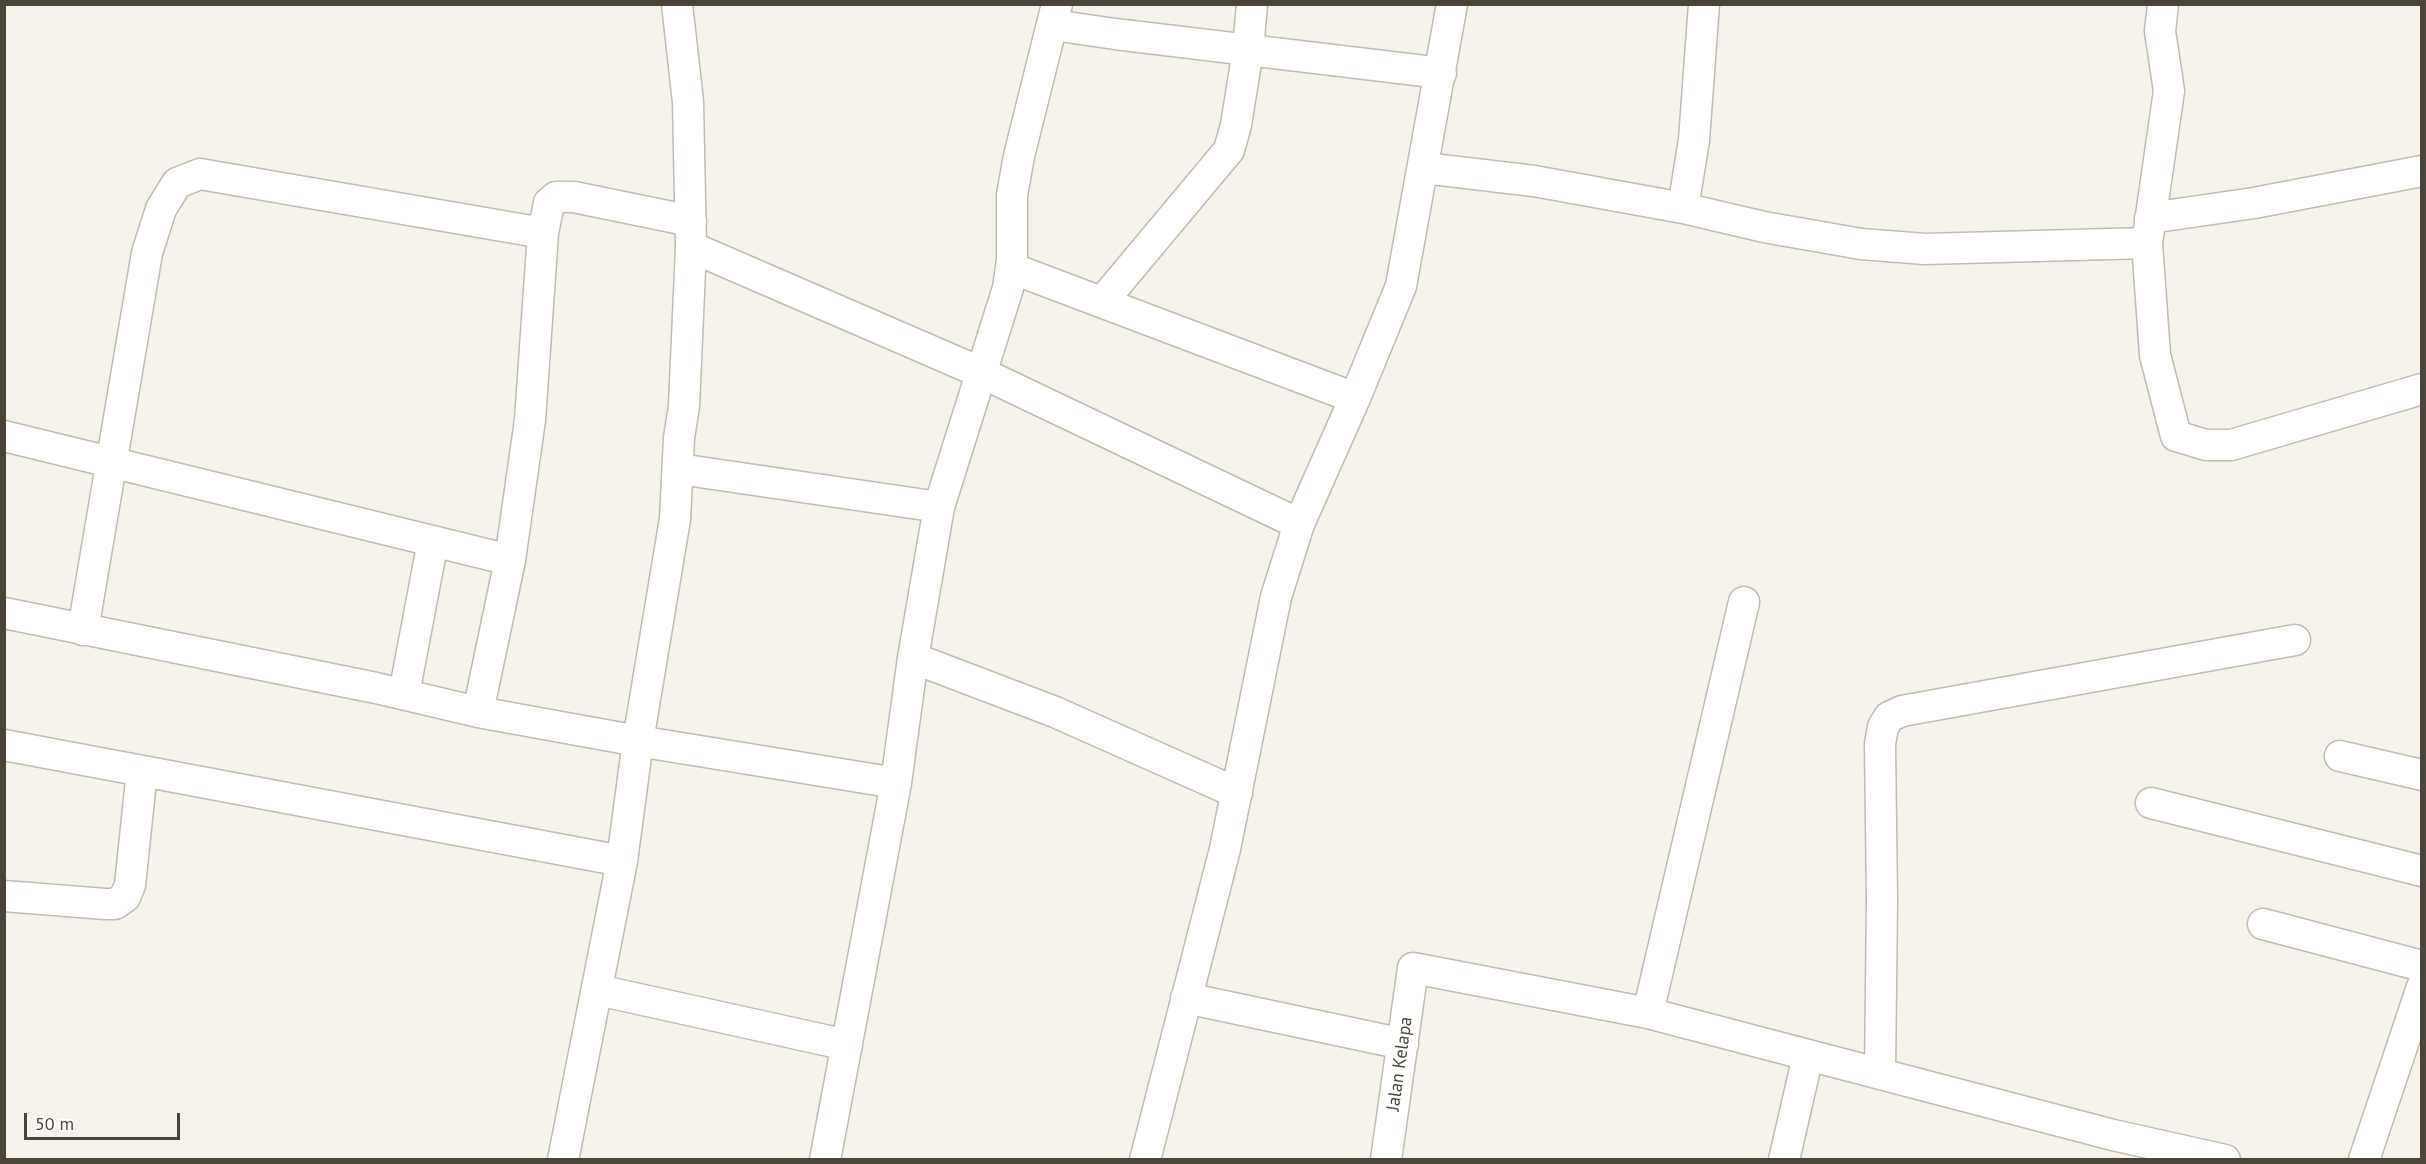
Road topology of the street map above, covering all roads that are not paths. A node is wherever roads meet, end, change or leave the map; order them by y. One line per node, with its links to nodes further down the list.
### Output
1 (677, 4): 14 (street)
2 (1252, 4): 7 (street)
3 (1452, 4): 8 (street)
4 (1704, 4): 11 (street)
5 (2163, 4): 12 (street)
6 (1055, 15): 7 (street); 15 (street)
7 (1248, 50): 8 (street); 16 (street)
8 (1441, 74): 9 (street)
9 (1424, 168): 11 (street); 19 (street)
10 (2421, 171): 12 (street)
11 (1683, 208): 12 (street)
12 (2149, 230): 18 (street)
13 (543, 232): 14 (street); 21 (street); 26 (street)
14 (691, 234): 17 (street); 22 (street)
15 (1011, 268): 16 (street); 17 (street)
16 (1102, 302): 19 (street)
17 (982, 373): 23 (street); 24 (street)
18 (2421, 389)
19 (1355, 398): 24 (street)
20 (4, 436): 21 (street)
21 (111, 462): 25 (street); 29 (street)
22 (679, 469): 23 (street); 34 (street)
23 (939, 507): 31 (street)
24 (1299, 524): 40 (street)
25 (434, 541): 26 (street); 32 (street)
26 (510, 560): 33 (street)
27 (1744, 602): 50 (street)
28 (4, 613): 29 (street)
29 (83, 630): 32 (street)
30 (2295, 640): 54 (street)
31 (913, 658): 39 (street); 40 (street)
32 (404, 694): 33 (street)
33 (478, 712): 34 (street)
34 (638, 741): 39 (street); 42 (street)
35 (4, 745): 37 (street)
36 (2340, 756): 38 (street)
37 (142, 771): 42 (street); 44 (street)
38 (2421, 775)
39 (896, 783): 52 (street)
40 (1237, 792): 49 (street)
41 (2151, 803): 43 (street)
42 (622, 861): 48 (street)
43 (2421, 872)
44 (4, 896)
45 (2263, 924): 46 (street)
46 (2421, 966)
47 (2421, 987): 61 (street)
48 (598, 990): 52 (street); 55 (street)
49 (1186, 998): 51 (street); 57 (street)
50 (1648, 1013): 51 (street, Jalan Kelapa); 53 (street)
51 (1403, 1044): 58 (street, Jalan Kelapa)
52 (847, 1045): 56 (street)
53 (1808, 1056): 54 (street); 59 (street)
54 (1880, 1074): 60 (street)
55 (563, 1160)
56 (825, 1160)
57 (1145, 1160)
58 (1386, 1160)
59 (1784, 1160)
60 (2225, 1160)
61 (2364, 1160)

